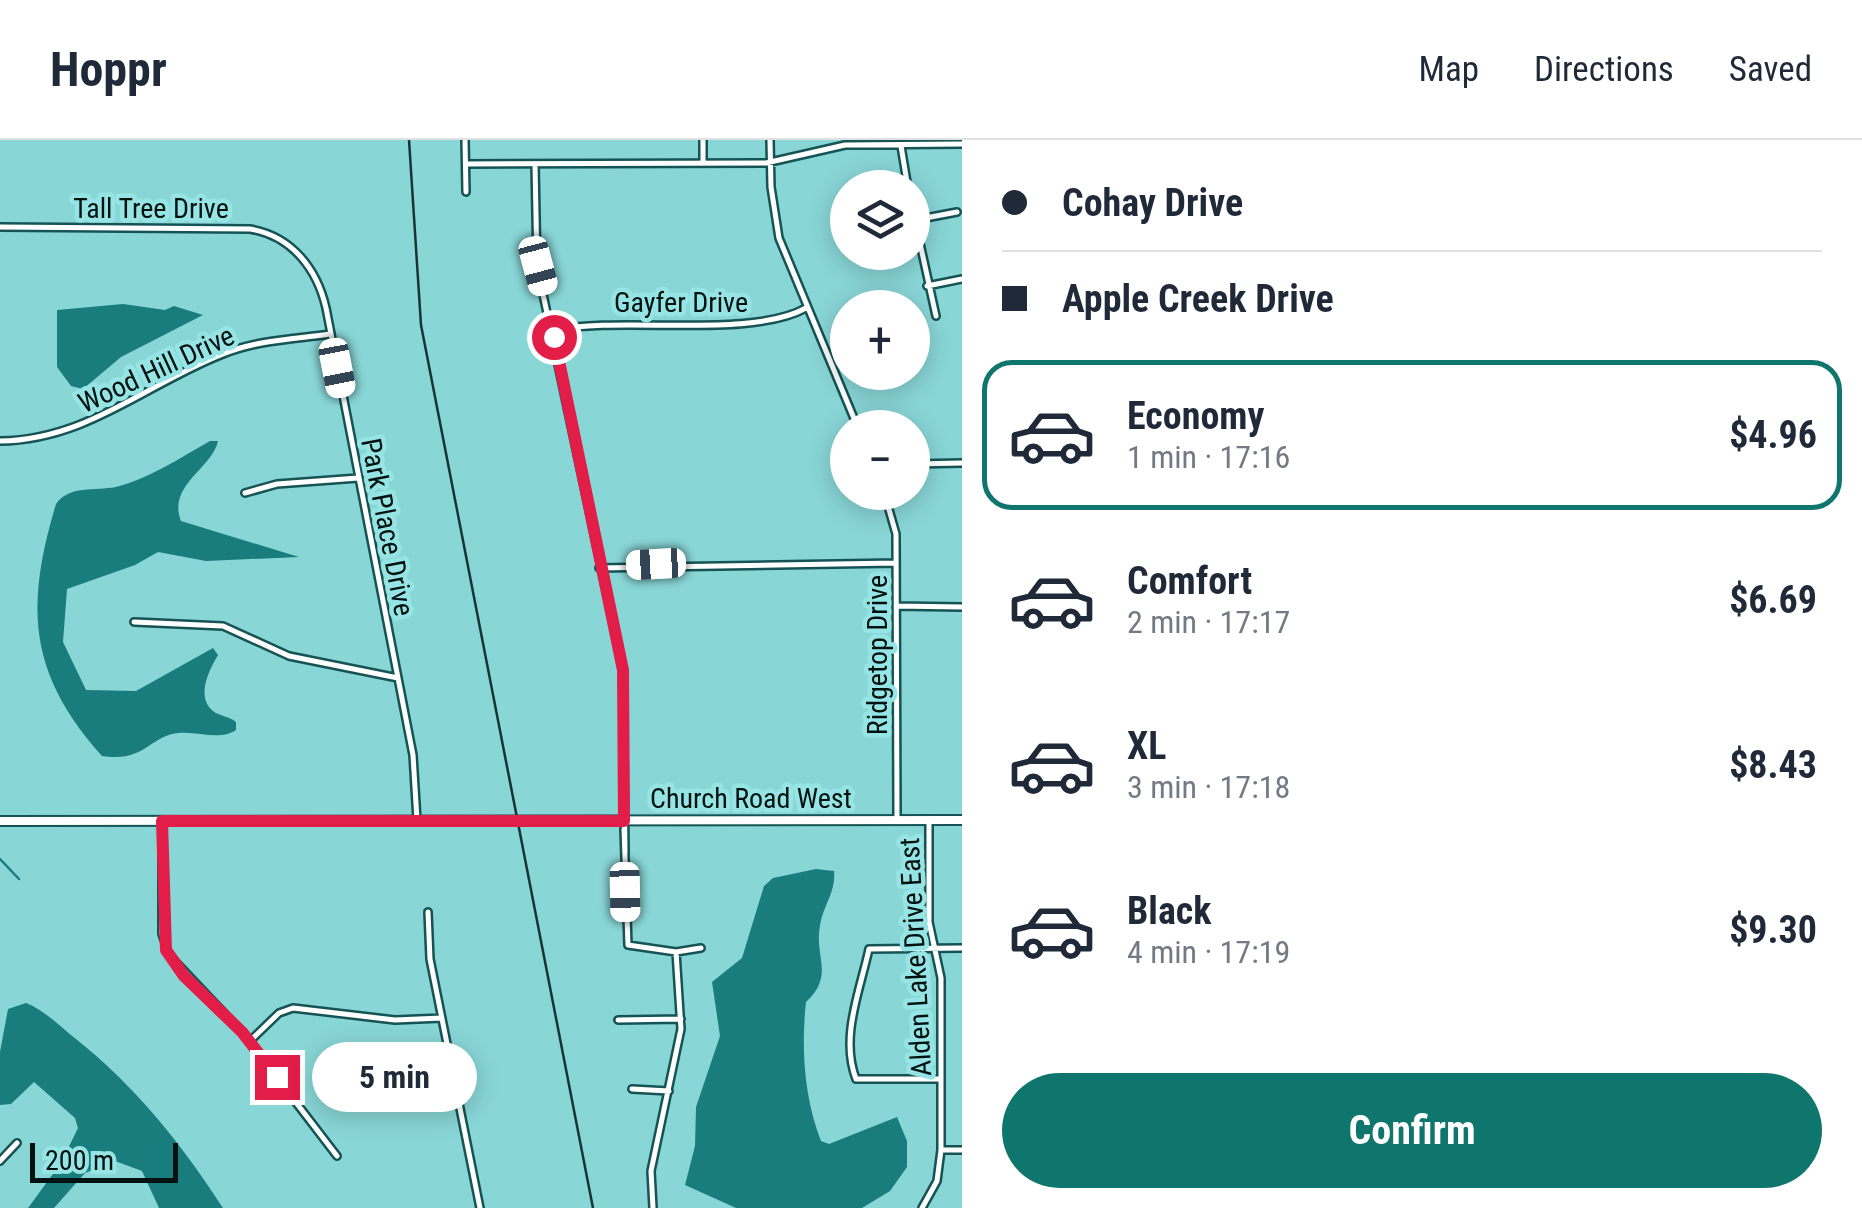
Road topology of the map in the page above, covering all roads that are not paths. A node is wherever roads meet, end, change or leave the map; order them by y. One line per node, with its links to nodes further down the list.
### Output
1 (465, 140): 7 (street)
2 (703, 140): 9 (street)
3 (770, 140): 6 (street)
4 (962, 144): 5 (street)
5 (901, 145): 6 (street); 10 (street)
6 (771, 163): 9 (street); 19 (street)
7 (466, 164): 8 (street); 11 (street)
8 (536, 164): 9 (street); 21 (street)
9 (703, 164)
10 (905, 170)
11 (466, 192)
12 (957, 212): 13 (street)
13 (930, 217)
14 (0, 227): 15 (street, Tall Tree Drive)
15 (296, 251): 22 (street, Park Place Drive)
16 (924, 270): 18 (street)
17 (962, 279): 18 (street)
18 (927, 286): 20 (street)
19 (808, 307): 21 (street, Gayfer Drive); 23 (street)
20 (936, 316)
21 (553, 330): 31 (street)
22 (330, 334): 24 (street, Wood Hill Drive); 27 (street, Park Place Drive)
23 (851, 410)
24 (0, 441)
25 (962, 463): 26 (street)
26 (930, 464)
27 (358, 478): 28 (street); 35 (street, Park Place Drive)
28 (244, 494)
29 (890, 510): 30 (street, Ridgetop Drive)
30 (897, 563): 31 (street); 32 (street, Ridgetop Drive)
31 (599, 568): 42 (street)
32 (896, 606): 33 (street); 38 (street, Ridgetop Drive)
33 (962, 607)
34 (134, 622): 35 (street)
35 (398, 678): 37 (street, Park Place Drive)
36 (0, 820): 41 (street, Church Road West)
37 (417, 820): 41 (street, Church Road West); 42 (street, Church Road West)
38 (897, 820): 39 (street, Church Road West); 42 (street, Church Road West)
39 (929, 820): 40 (street, Church Road West); 45 (street, Alden Lake Drive East)
40 (962, 820)
41 (162, 821): 51 (street)
42 (624, 824): 47 (street)
43 (428, 912): 48 (street)
44 (701, 948): 47 (street)
45 (935, 948): 46 (street); 52 (street, Alden Lake Drive East); 52 (street)
46 (962, 948)
47 (676, 952): 49 (street)
48 (442, 1018): 51 (street); 60 (street)
49 (681, 1019): 50 (street); 54 (street)
50 (618, 1020)
51 (250, 1041): 58 (street)
52 (941, 1080): 56 (street, Alden Lake Drive East)
53 (632, 1090): 54 (street)
54 (669, 1091): 61 (street)
55 (18, 1143): 59 (street)
56 (942, 1150): 57 (street); 62 (street, Alden Lake Drive East)
57 (962, 1150)
58 (337, 1156)
59 (0, 1162)
60 (480, 1208)
61 (652, 1208)
62 (922, 1208)

